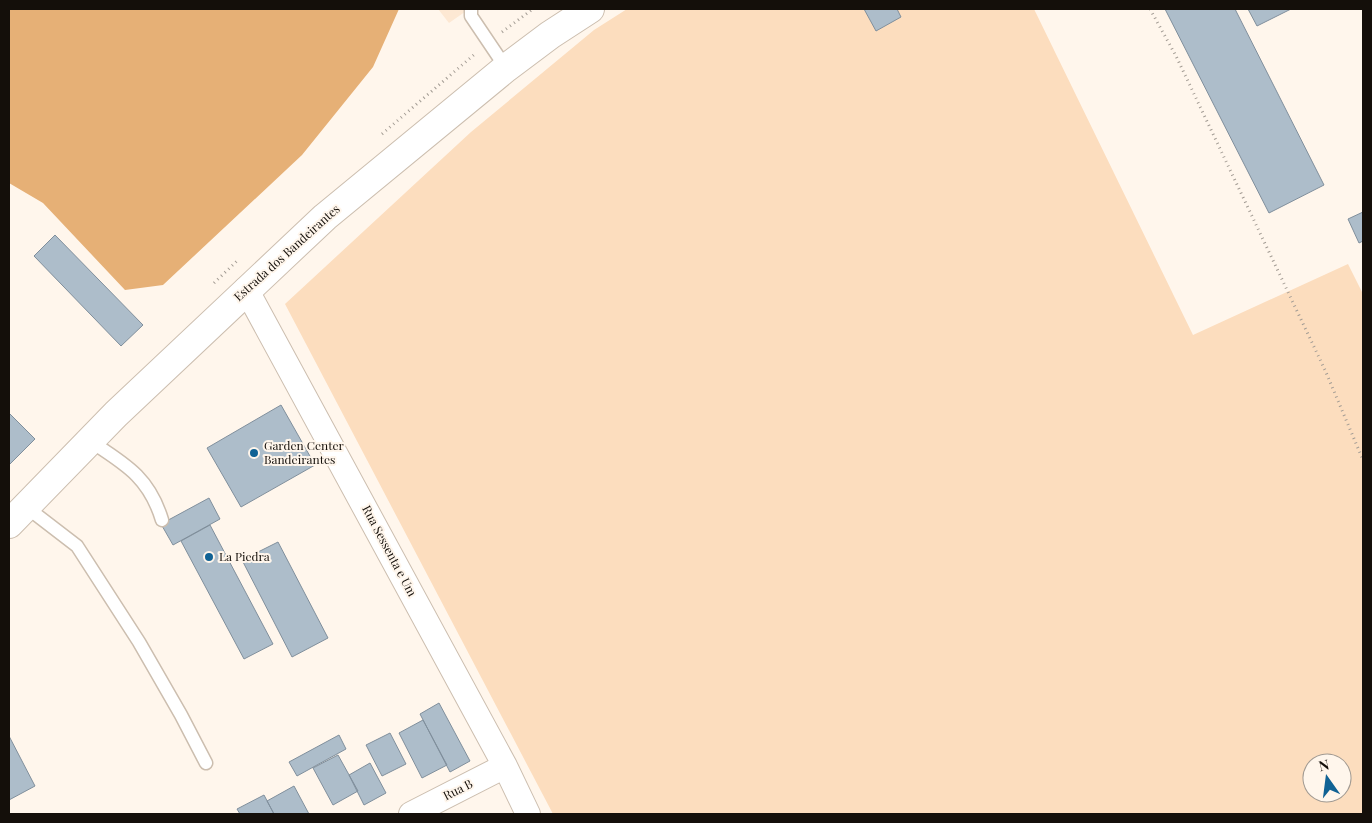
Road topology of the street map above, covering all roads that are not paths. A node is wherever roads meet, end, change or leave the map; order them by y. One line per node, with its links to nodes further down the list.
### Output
1 (471, 9): 3 (lane)
2 (590, 9): 3 (main road, Estrada dos Bandeirantes)
3 (506, 68): 4 (main road, Estrada dos Bandeirantes)
4 (246, 289): 5 (main road, Estrada dos Bandeirantes); 9 (street, Rua Sessenta e Um)
5 (90, 441): 6 (main road, Estrada dos Bandeirantes); 7 (lane)
6 (14, 515): 8 (lane)
7 (162, 520)
8 (206, 763)
9 (505, 766): 10 (street, Rua B); 11 (street, Rua Sessenta e Um)
10 (411, 814)
11 (528, 814)

